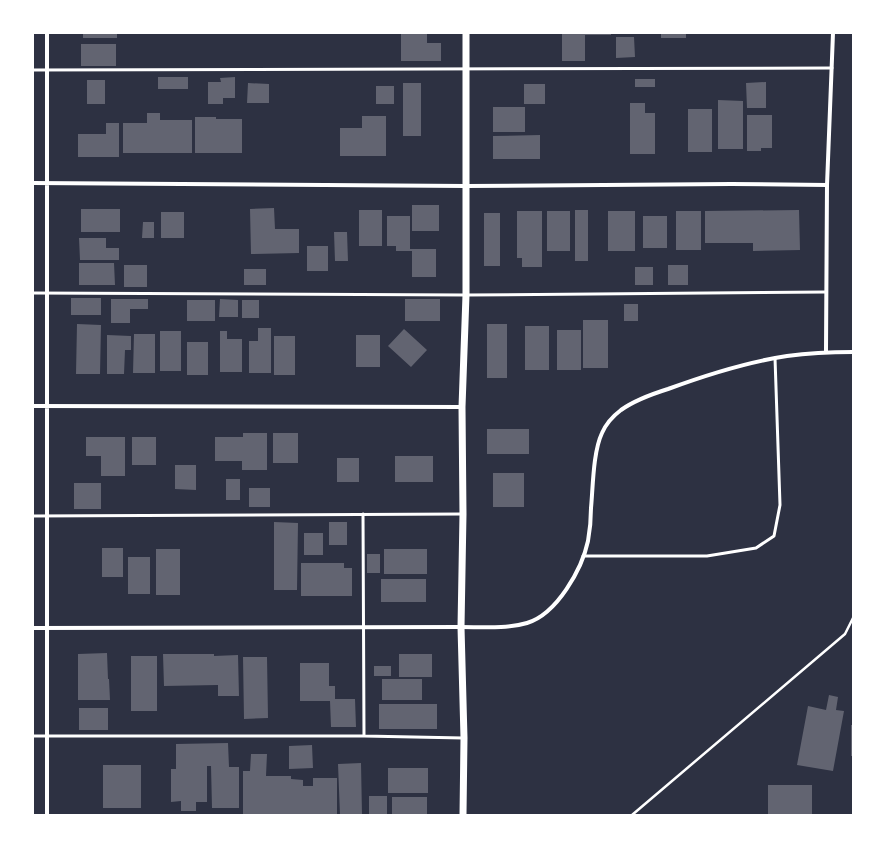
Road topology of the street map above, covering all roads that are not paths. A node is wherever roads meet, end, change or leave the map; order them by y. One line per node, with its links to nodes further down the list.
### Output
1 (47, 33): 6 (street)
2 (466, 33): 7 (street)
3 (833, 33): 4 (street)
4 (832, 68): 7 (lane); 10 (street)
5 (33, 70): 6 (lane)
6 (47, 70): 7 (lane); 9 (street)
7 (467, 70): 11 (street)
8 (33, 183): 9 (street)
9 (47, 183): 11 (street); 14 (street)
10 (827, 184): 11 (street); 12 (street)
11 (466, 186): 15 (street)
12 (826, 292): 15 (lane); 16 (street)
13 (33, 293): 14 (lane)
14 (47, 293): 15 (lane); 20 (street)
15 (466, 294): 21 (street)
16 (826, 351): 17 (street); 18 (street)
17 (853, 352)
18 (775, 358): 26 (street); 26 (lane)
19 (33, 406): 20 (street)
20 (48, 406): 21 (street); 25 (street)
21 (462, 407): 23 (street)
22 (363, 514): 23 (lane); 25 (lane); 27 (lane)
23 (463, 514): 28 (street)
24 (33, 516): 25 (lane)
25 (47, 516): 30 (street)
26 (583, 556): 28 (street)
27 (364, 627): 28 (street); 30 (street); 33 (lane)
28 (461, 627): 34 (street)
29 (33, 628): 30 (street)
30 (47, 628): 32 (street)
31 (33, 736): 32 (lane)
32 (47, 736): 33 (lane); 35 (street)
33 (364, 736): 34 (lane)
34 (464, 738): 36 (street)
35 (47, 815)
36 (463, 815)

